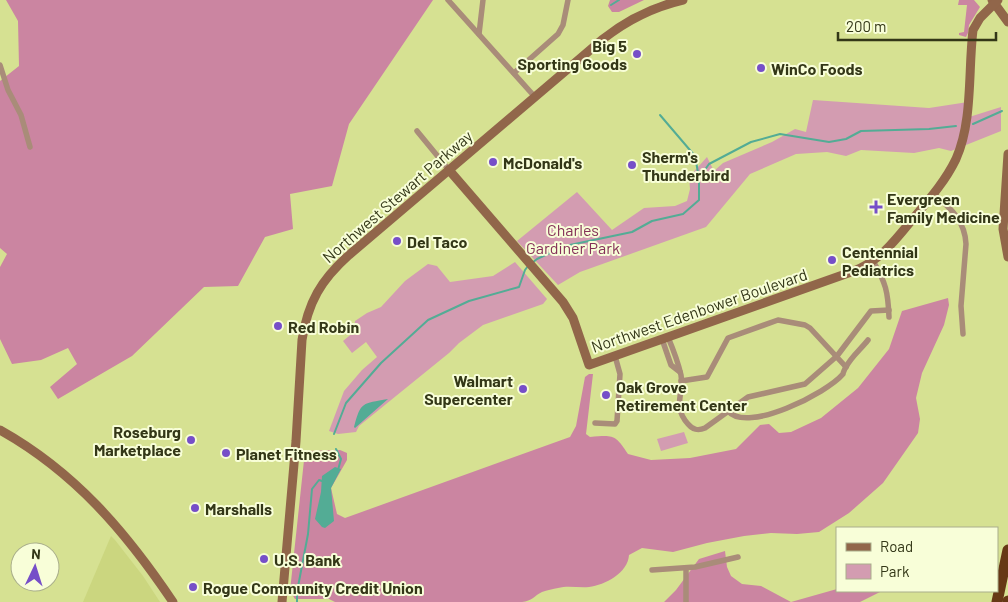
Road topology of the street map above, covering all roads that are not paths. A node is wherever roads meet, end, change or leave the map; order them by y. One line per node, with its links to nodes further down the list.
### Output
1 (448, 0): 8 (street)
2 (482, 0): 8 (street)
3 (568, 0): 10 (street)
4 (683, 0): 6 (main road, Northwest Stewart Parkway)
5 (995, 1): 7 (main road); 16 (main road, Northwest Edenbower Boulevard)
6 (662, 2): 11 (main road, Northwest Stewart Parkway)
7 (1008, 22)
8 (479, 34): 10 (street)
9 (0, 65): 13 (street)
10 (514, 73): 11 (street)
11 (535, 96): 15 (main road, Northwest Stewart Parkway)
12 (417, 132): 15 (street)
13 (30, 147)
14 (1008, 154): 17 (main road)
15 (449, 170): 24 (main road, Northwest Edenbower Boulevard); 36 (main road, Northwest Stewart Parkway)
16 (933, 194): 18 (main road, Northwest Edenbower Boulevard); 21 (street)
17 (1008, 257)
18 (874, 261): 19 (street); 22 (main road, Northwest Edenbower Boulevard)
19 (889, 310): 20 (street); 25 (street)
20 (889, 317)
21 (963, 334)
22 (665, 338): 24 (main road, Northwest Edenbower Boulevard); 27 (street)
23 (868, 340): 26 (street)
24 (615, 356): 29 (street)
25 (837, 356): 26 (street); 27 (street); 28 (street)
26 (846, 366): 28 (street)
27 (681, 381): 28 (street)
28 (728, 411)
29 (595, 423)
30 (0, 430): 35 (main road)
31 (1008, 550): 38 (highway)
32 (738, 557): 33 (street)
33 (686, 568): 34 (street); 37 (street)
34 (652, 570)
35 (173, 602)
36 (282, 602)
37 (686, 602)
38 (997, 602)

